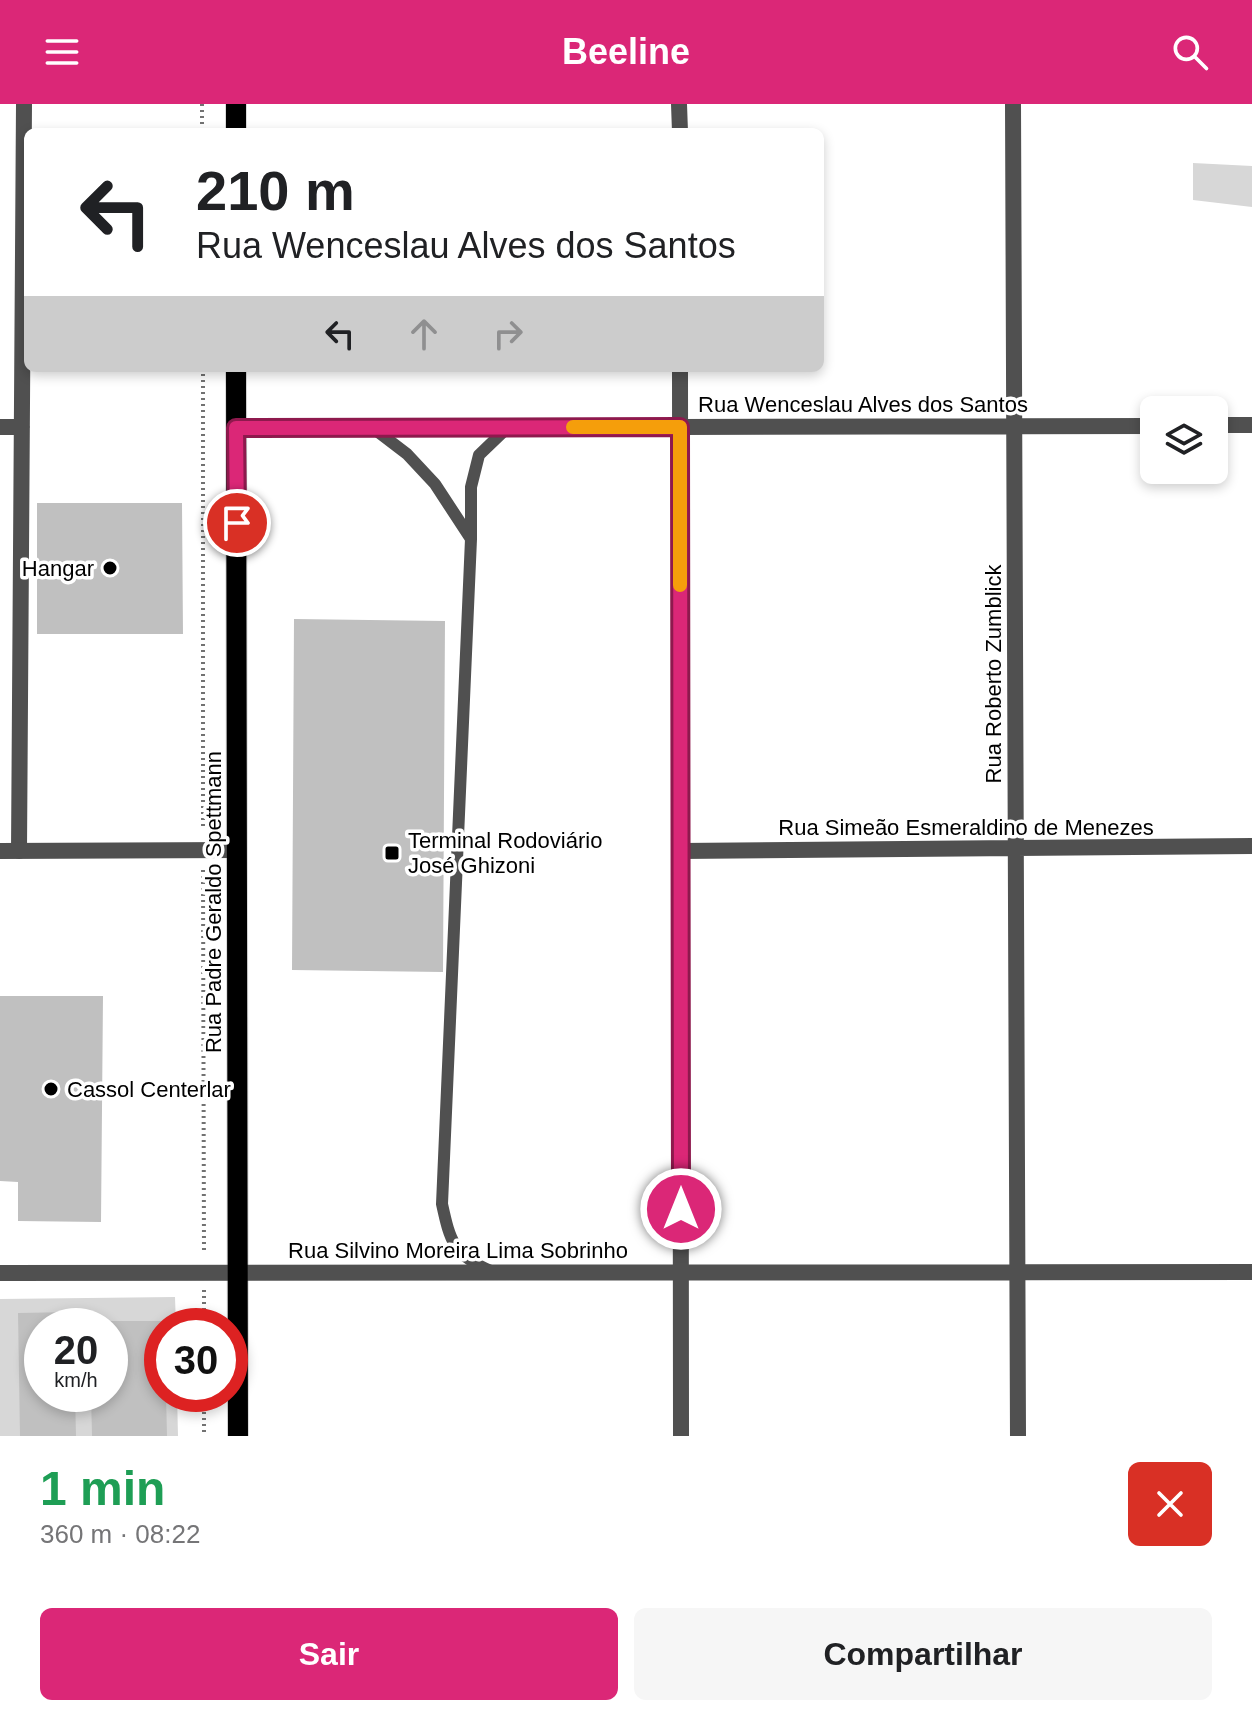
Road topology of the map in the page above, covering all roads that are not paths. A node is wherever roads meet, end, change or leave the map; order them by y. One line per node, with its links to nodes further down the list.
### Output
1 (24, 104): 14 (street)
2 (236, 104): 5 (main road)
3 (679, 104): 6 (street)
4 (1013, 104): 11 (street, Rua Roberto Zumblick)
5 (236, 128)
6 (680, 128)
7 (236, 372): 16 (main road, Rua Padre Geraldo Spettmann)
8 (680, 372): 15 (street)
9 (1228, 425): 10 (street)
10 (1252, 425)
11 (1014, 426): 12 (street, Rua Wenceslau Alves dos Santos); 15 (street, Rua Wenceslau Alves dos Santos); 21 (street, Rua Roberto Zumblick)
12 (1140, 426)
13 (0, 427): 14 (street)
14 (22, 427): 24 (street)
15 (680, 427): 18 (street, Rua Wenceslau Alves dos Santos); 25 (street)
16 (236, 428): 17 (street, Rua Wenceslau Alves dos Santos); 22 (main road, Rua Padre Geraldo Spettmann)
17 (373, 428): 18 (street, Rua Wenceslau Alves dos Santos); 19 (lane)
18 (507, 428): 19 (lane)
19 (471, 539): 27 (lane)
20 (1252, 846): 21 (street, Rua Simeão Esmeraldino de Menezes)
21 (1016, 848): 25 (street, Rua Simeão Esmeraldino de Menezes); 29 (street, Rua Roberto Zumblick)
22 (237, 850): 24 (street); 26 (main road, Rua Padre Geraldo Spettmann)
23 (0, 851): 24 (street)
24 (19, 851)
25 (681, 851): 28 (street)
26 (237, 1272): 27 (street, Rua Silvino Moreira Lima Sobrinho); 31 (street, Rua Silvino Moreira Lima Sobrinho); 32 (main road, Rua Padre Geraldo Spettmann)
27 (494, 1272): 28 (street, Rua Silvino Moreira Lima Sobrinho)
28 (681, 1272): 29 (street, Rua Silvino Moreira Lima Sobrinho); 33 (street)
29 (1017, 1272): 30 (street, Rua Silvino Moreira Lima Sobrinho); 34 (street, Rua Roberto Zumblick)
30 (1252, 1272)
31 (0, 1273)
32 (238, 1436)
33 (681, 1436)
34 (1018, 1436)

